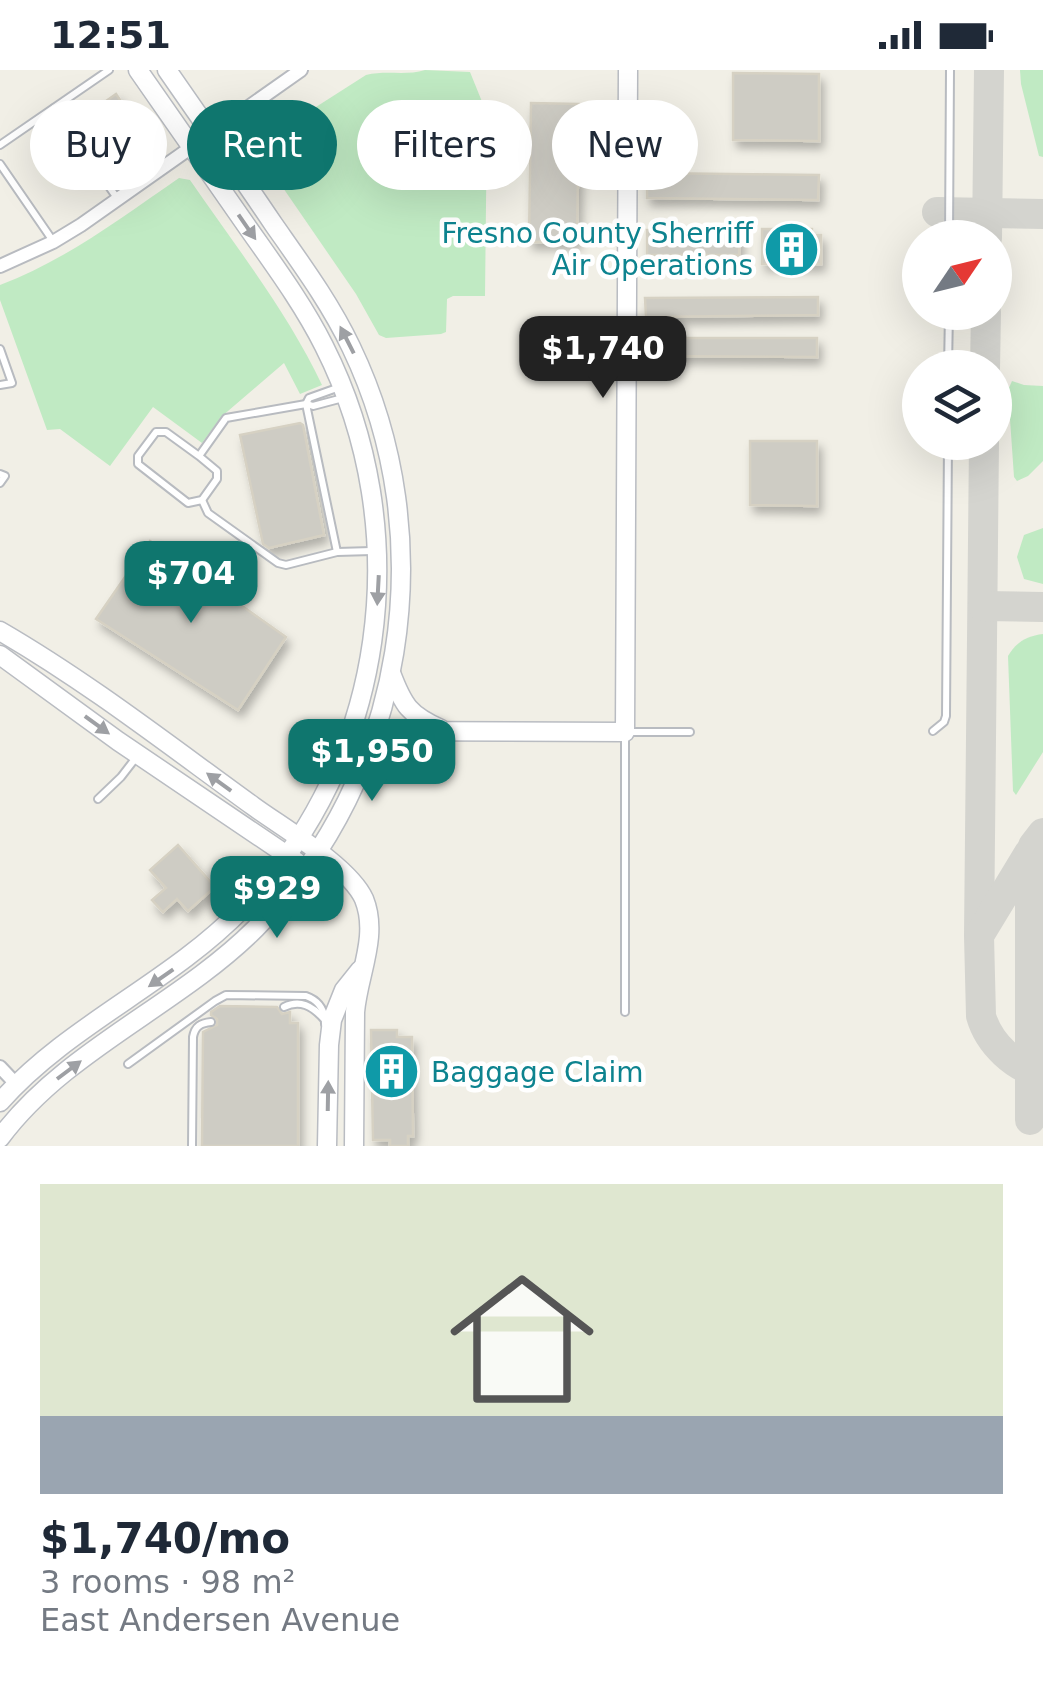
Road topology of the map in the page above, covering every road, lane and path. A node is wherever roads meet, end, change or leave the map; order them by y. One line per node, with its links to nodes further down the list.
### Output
1 (110, 70): 7 (lane)
2 (138, 70): 11 (main road)
3 (167, 70): 8 (main road)
4 (628, 70): 42 (main road)
5 (950, 70): 19 (lane)
6 (298, 71): 9 (street)
7 (66, 100)
8 (188, 100)
9 (258, 100)
10 (30, 125): 12 (lane)
11 (187, 139)
12 (0, 146)
13 (187, 150): 18 (street)
14 (0, 164): 20 (lane)
15 (111, 190): 18 (lane)
16 (222, 190): 24 (main road, one-way to 24)
17 (250, 190): 30 (main road, one-way to 17)
18 (118, 200): 20 (street)
19 (949, 220)
20 (54, 242): 21 (street)
21 (0, 266)
22 (0, 350): 23 (lane)
23 (0, 385)
24 (345, 391): 25 (lane); 30 (main road); 32 (main road)
25 (306, 404): 26 (lane); 33 (lane)
26 (199, 456): 31 (lane); 31 (lane)
27 (948, 460): 44 (lane)
28 (0, 474): 29 (lane)
29 (0, 483)
30 (396, 496): 38 (main road)
31 (202, 500): 33 (lane)
32 (378, 551): 33 (lane); 39 (main road, one-way to 39)
33 (338, 552)
34 (0, 631): 35 (main road)
35 (30, 649): 37 (main road); 47 (main road, one-way to 35)
36 (0, 655): 37 (main road)
37 (19, 667): 45 (main road, one-way to 45)
38 (392, 673): 40 (main road); 41 (main road)
39 (351, 731): 40 (main road); 47 (main road)
40 (375, 731): 41 (main road); 48 (main road)
41 (446, 732): 42 (main road)
42 (625, 732): 43 (lane); 53 (lane)
43 (690, 732)
44 (933, 732)
45 (139, 754): 46 (lane); 49 (main road)
46 (98, 799)
47 (298, 838): 48 (main road); 49 (main road)
48 (316, 852): 50 (main road); 51 (main road)
49 (287, 855): 50 (main road); 59 (main road, one-way to 59)
50 (306, 868): 62 (main road, one-way to 50)
51 (364, 964): 56 (main road); 65 (main road)
52 (284, 1007): 54 (lane)
53 (624, 1012)
54 (325, 1020): 56 (lane); 57 (lane)
55 (211, 1022): 63 (lane)
56 (328, 1045): 64 (main road, one-way to 56)
57 (128, 1064)
58 (0, 1067): 59 (street)
59 (16, 1084): 60 (main road); 61 (main road)
60 (0, 1102)
61 (0, 1124)
62 (0, 1138)
63 (192, 1146)
64 (328, 1146)
65 (354, 1146)

